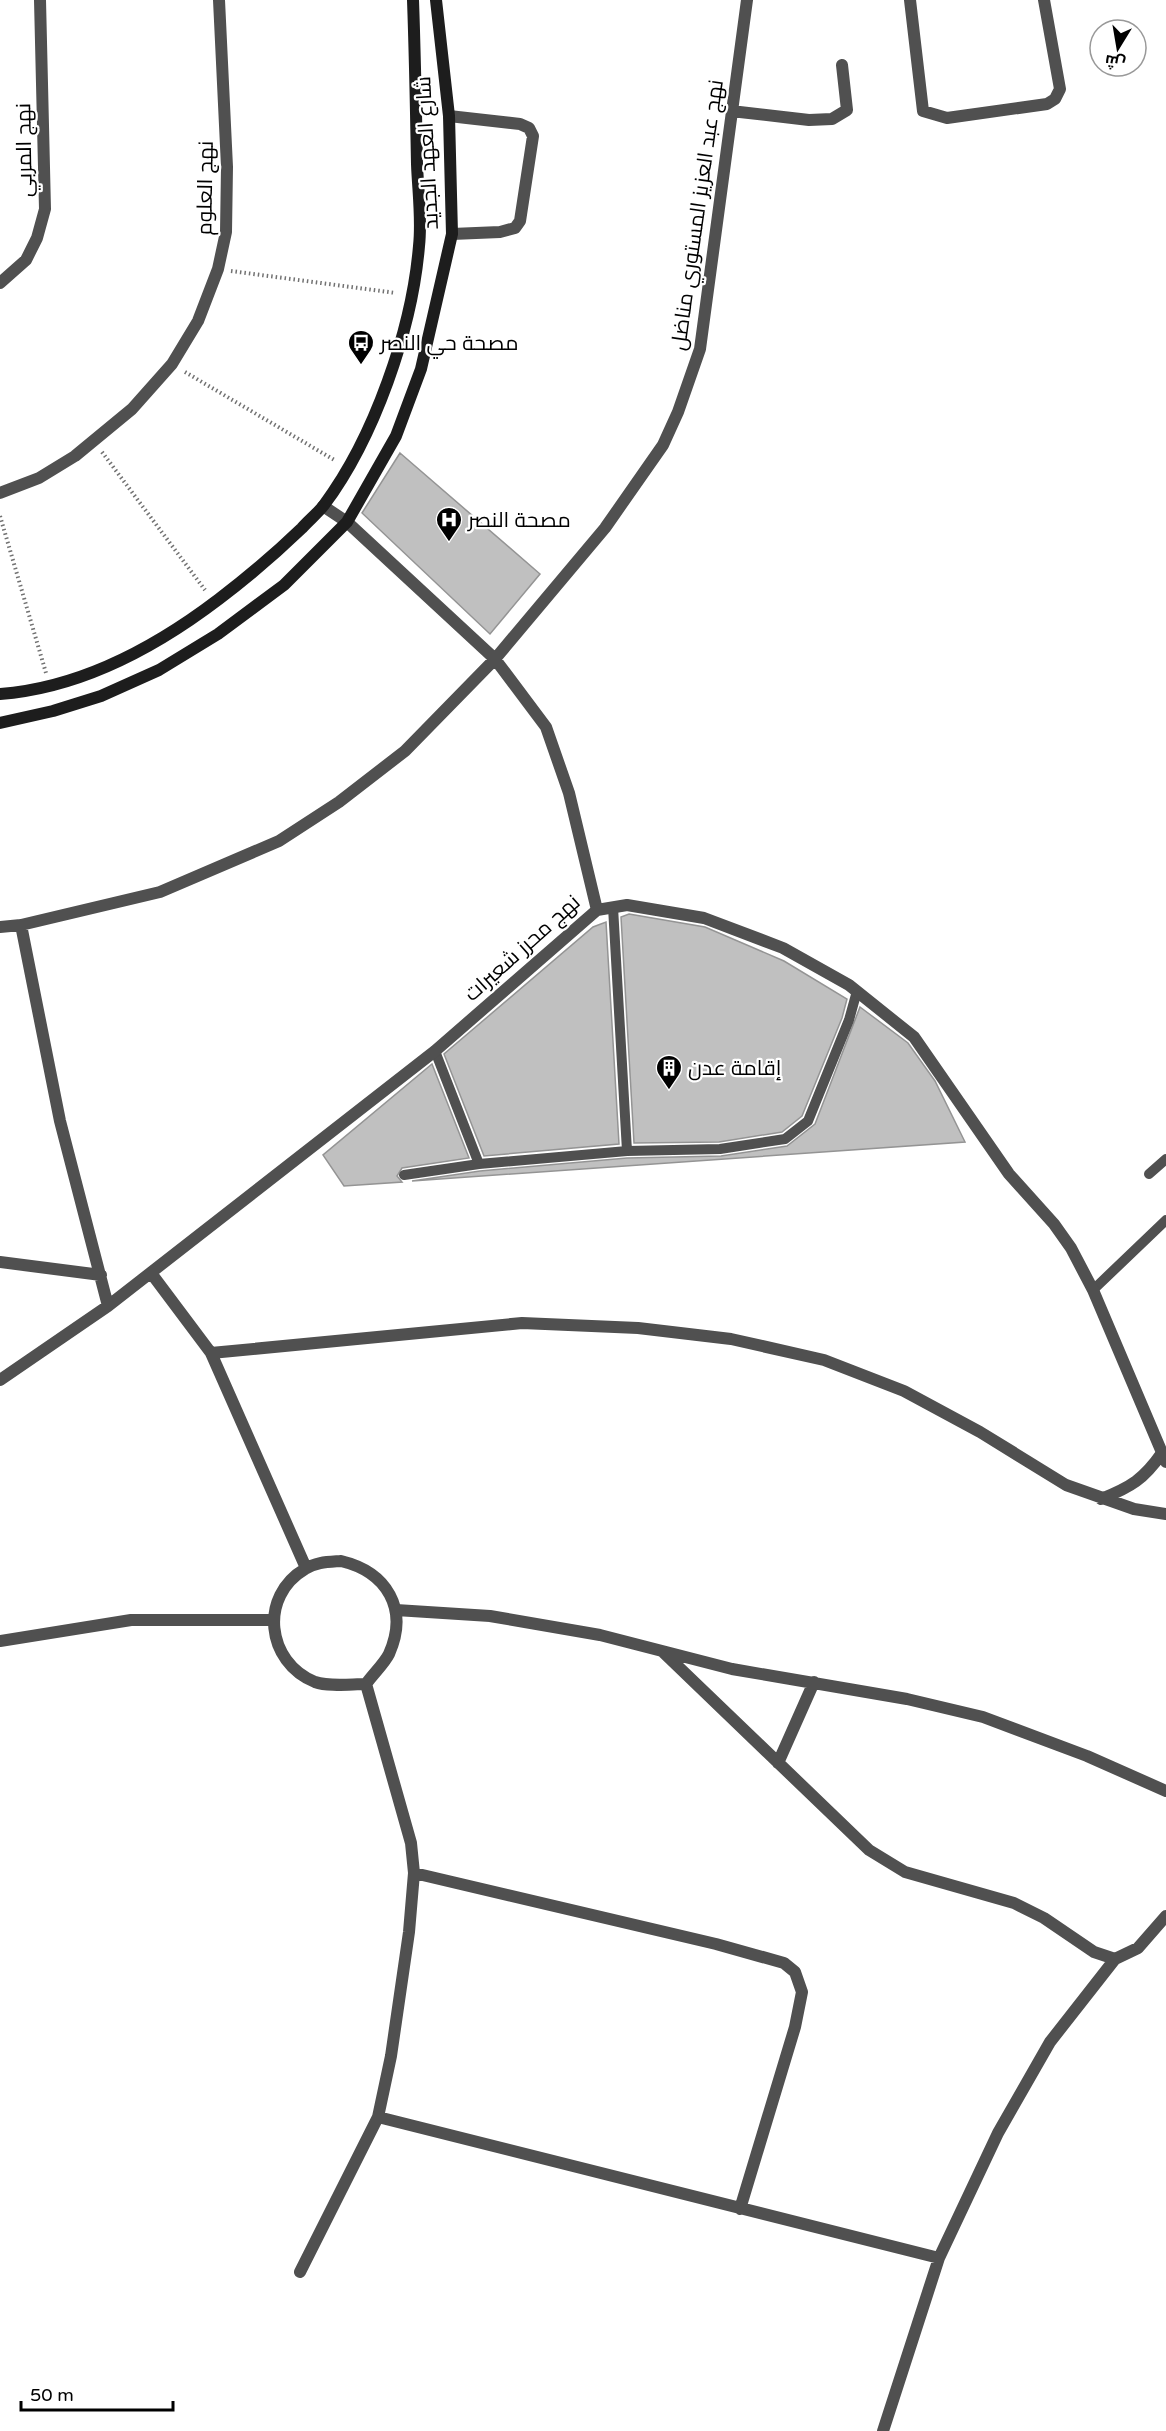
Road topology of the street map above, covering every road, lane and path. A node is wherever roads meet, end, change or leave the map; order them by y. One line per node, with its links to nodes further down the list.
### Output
1 (40, 0): 13 (street, نهج المربي)
2 (219, 0): 12 (street, نهج العلوم)
3 (413, 0): 14 (main road, شارع العهد الجديد)
4 (436, 0): 10 (main road, شارع العهد الجديد)
5 (747, 0): 9 (street, نهج عبد العزيز المستوري مناضل)
6 (910, 0): 7 (street)
7 (1044, 0)
8 (842, 65): 9 (street)
9 (731, 111): 23 (street, نهج عبد العزيز المستوري مناضل)
10 (449, 116): 11 (main road, شارع العهد الجديد); 11 (street)
11 (452, 234): 21 (main road, شارع العهد الجديد)
12 (218, 269): 14 (path); 15 (street, نهج العلوم)
13 (0, 283)
14 (411, 295): 17 (main road, شارع العهد الجديد)
15 (172, 364): 16 (street, نهج العلوم); 17 (path)
16 (93, 440): 18 (street, نهج العلوم); 22 (path)
17 (347, 468): 19 (main road, شارع العهد الجديد)
18 (0, 493)
19 (323, 506): 21 (street, نهج محرز شعيرات); 22 (main road, شارع العهد الجديد)
20 (0, 516): 24 (path)
21 (347, 522): 23 (street, نهج محرز شعيرات); 26 (main road, شارع العهد الجديد)
22 (215, 603): 24 (main road, شارع العهد الجديد)
23 (495, 659): 28 (street, نهج محرز شعيرات); 29 (street, نهج عبد العزيز المستوري مناضل)
24 (49, 685): 25 (main road, شارع العهد الجديد)
25 (0, 694)
26 (0, 723)
27 (614, 907): 28 (street); 31 (street); 33 (lane)
28 (597, 910): 32 (street, نهج محرز شعيرات)
29 (21, 926): 30 (street, نهج عبد العزيز المستوري مناضل); 41 (street)
30 (0, 927)
31 (857, 991): 33 (lane); 42 (street)
32 (435, 1051): 35 (lane); 40 (street, نهج محرز شعيرات)
33 (627, 1151): 35 (lane)
34 (1166, 1159): 36 (lane)
35 (479, 1164): 37 (lane)
36 (1149, 1174)
37 (404, 1175)
38 (1166, 1220): 42 (lane)
39 (0, 1262): 41 (street)
40 (151, 1273): 43 (street, نهج محرز شعيرات); 44 (street)
41 (101, 1275): 43 (street)
42 (1093, 1290): 46 (street)
43 (108, 1306): 45 (street, نهج محرز شعيرات)
44 (211, 1353): 47 (street); 49 (street)
45 (0, 1380)
46 (1164, 1457): 47 (street)
47 (1101, 1499): 48 (street)
48 (1166, 1514)
49 (306, 1568): 50 (street); 51 (street)
50 (396, 1610): 53 (street); 55 (street)
51 (272, 1620): 52 (street); 55 (street)
52 (0, 1641)
53 (663, 1651): 54 (street); 56 (street)
54 (814, 1682): 56 (street); 57 (street)
55 (366, 1684): 58 (street)
56 (778, 1763): 60 (street)
57 (1166, 1791)
58 (414, 1873): 61 (street); 62 (street)
59 (1166, 1916): 60 (street)
60 (1115, 1959): 63 (street)
61 (378, 2117): 62 (street); 64 (street)
62 (740, 2209): 63 (street)
63 (939, 2258): 65 (street)
64 (300, 2272)
65 (883, 2431)

